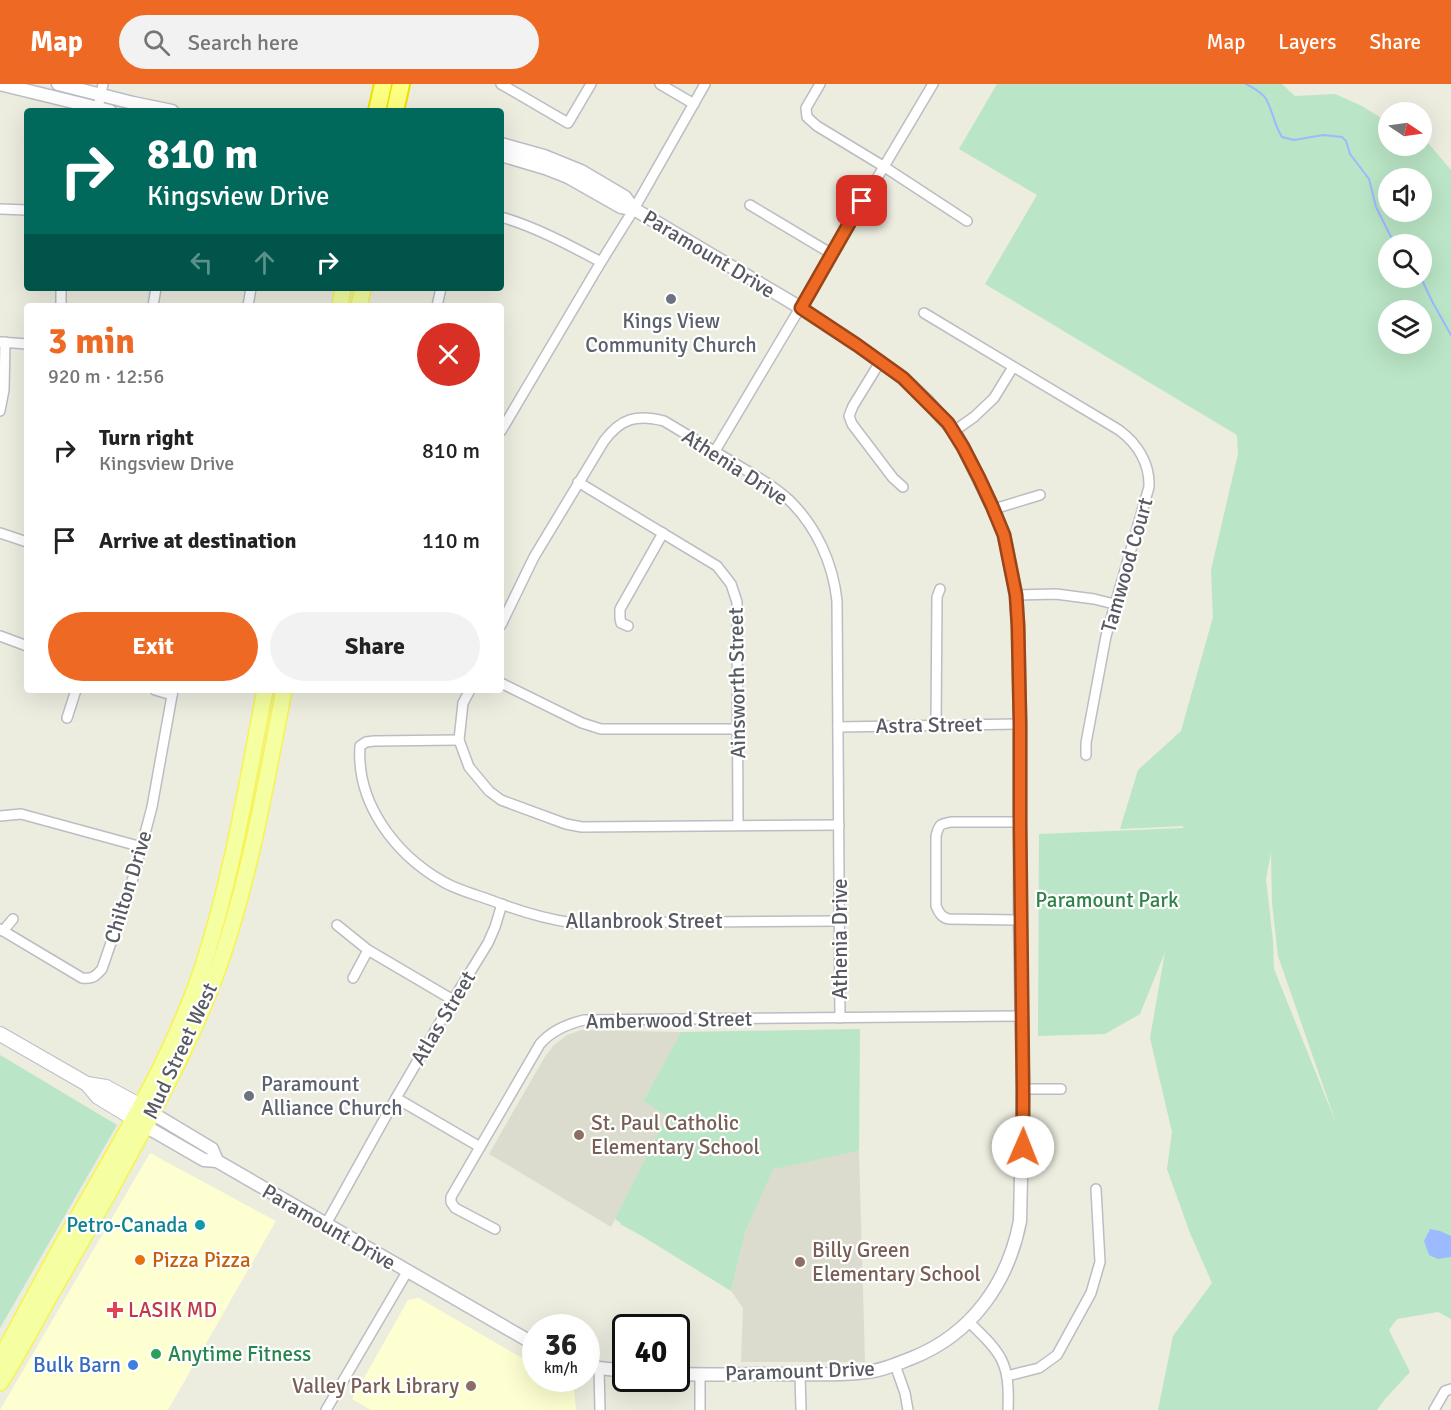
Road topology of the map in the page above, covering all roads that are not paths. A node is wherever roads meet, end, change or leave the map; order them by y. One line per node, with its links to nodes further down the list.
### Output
1 (0, 84): 13 (street)
2 (58, 84): 11 (street)
3 (382, 84): 16 (highway)
4 (401, 84): 17 (highway)
5 (501, 84): 6 (street)
6 (591, 84)
7 (660, 84): 12 (street)
8 (705, 84): 12 (street)
9 (820, 84): 20 (street)
10 (933, 84): 20 (street)
11 (102, 89): 14 (street); 15 (street)
12 (694, 104): 23 (street)
13 (100, 108)
14 (104, 108)
15 (162, 108)
16 (378, 108)
17 (397, 108)
18 (504, 145): 23 (street)
19 (504, 156): 23 (street)
20 (883, 166): 26 (street); 27 (street)
21 (750, 205): 27 (street)
22 (0, 209): 24 (street)
23 (634, 209): 28 (street); 29 (street, Paramount Drive)
24 (24, 210)
25 (504, 218): 28 (street)
26 (967, 221)
27 (832, 254): 29 (street)
28 (601, 262): 36 (street)
29 (801, 308): 33 (street, Paramount Drive); 38 (street)
30 (924, 313): 34 (street, Tamwood Court)
31 (2, 342): 32 (street); 35 (street)
32 (24, 344)
33 (880, 362): 37 (street, Paramount Drive); 40 (street)
34 (1013, 367): 37 (street); 48 (street, Tamwood Court)
35 (0, 411)
36 (504, 426)
37 (954, 431): 42 (street, Paramount Drive)
38 (715, 451): 39 (street, Athenia Drive); 62 (street, Athenia Drive)
39 (578, 482): 44 (street, Ainsworth Street); 49 (street, Athenia Drive)
40 (903, 487)
41 (1040, 495): 42 (street)
42 (994, 509): 47 (street, Paramount Drive)
43 (0, 533): 45 (street)
44 (663, 533): 50 (street); 63 (street, Ainsworth Street)
45 (24, 541)
46 (940, 589): 60 (street)
47 (1016, 595): 48 (street); 61 (street, Paramount Drive)
48 (1114, 604): 65 (street, Tamwood Court)
49 (504, 619)
50 (628, 626)
51 (0, 636): 52 (street)
52 (24, 645)
53 (504, 684): 63 (street)
54 (75, 693): 59 (street)
55 (173, 693): 70 (street, Chilton Drive)
56 (264, 693): 86 (main road, Mud Street West)
57 (283, 693): 86 (main road, Mud Street West)
58 (469, 693): 64 (street)
59 (67, 718)
60 (936, 724): 61 (street, Astra Street); 62 (street, Astra Street)
61 (1020, 724): 67 (street, Paramount Drive)
62 (838, 727): 69 (street, Athenia Drive)
63 (737, 729): 68 (street, Ainsworth Street)
64 (459, 740): 68 (street); 71 (street, Allanbrook Street)
65 (1086, 755)
66 (0, 816): 70 (street)
67 (1020, 822): 73 (street, Paramount Drive); 73 (street)
68 (738, 825): 69 (street)
69 (839, 825): 74 (street, Athenia Drive)
70 (141, 847): 76 (street, Chilton Drive)
71 (501, 904): 74 (street, Allanbrook Street); 79 (street, Atlas Street)
72 (13, 919): 76 (street, Chilton Drive)
73 (1020, 920): 80 (street, Paramount Drive)
74 (839, 921): 81 (street, Athenia Drive)
75 (337, 925): 77 (street)
76 (1, 930)
77 (368, 950): 78 (street); 79 (street)
78 (353, 978)
79 (453, 1000): 85 (street, Atlas Street)
80 (1022, 1016): 81 (street, Amberwood Street); 83 (street, Paramount Drive)
81 (840, 1018): 87 (street, Amberwood Street)
82 (0, 1034): 86 (main road, Paramount Drive)
83 (1023, 1089): 84 (street); 92 (street, Paramount Drive)
84 (1061, 1089)
85 (396, 1098): 87 (street); 89 (street, Atlas Street)
86 (143, 1116): 89 (street, Paramount Drive); 94 (main road, Mud Street West); 100 (main road, Mud Street West)
87 (480, 1147): 90 (street, Amberwood Street)
88 (1096, 1189): 99 (street)
89 (326, 1224): 91 (street, Paramount Drive)
90 (495, 1229)
91 (407, 1272): 93 (street, Paramount Drive); 103 (street)
92 (969, 1322): 95 (street, Paramount Drive); 99 (street)
93 (522, 1338)
94 (0, 1360)
95 (895, 1365): 98 (street, Paramount Drive); 107 (street)
96 (690, 1374): 97 (street, Paramount Drive)
97 (700, 1374): 98 (street, Paramount Drive); 105 (street)
98 (800, 1374): 106 (street)
99 (1007, 1376): 108 (street)
100 (0, 1383)
101 (1451, 1389): 109 (street)
102 (597, 1392): 104 (street)
103 (326, 1410)
104 (600, 1410)
105 (700, 1410)
106 (801, 1410)
107 (908, 1410)
108 (1008, 1410)
109 (1434, 1410)

